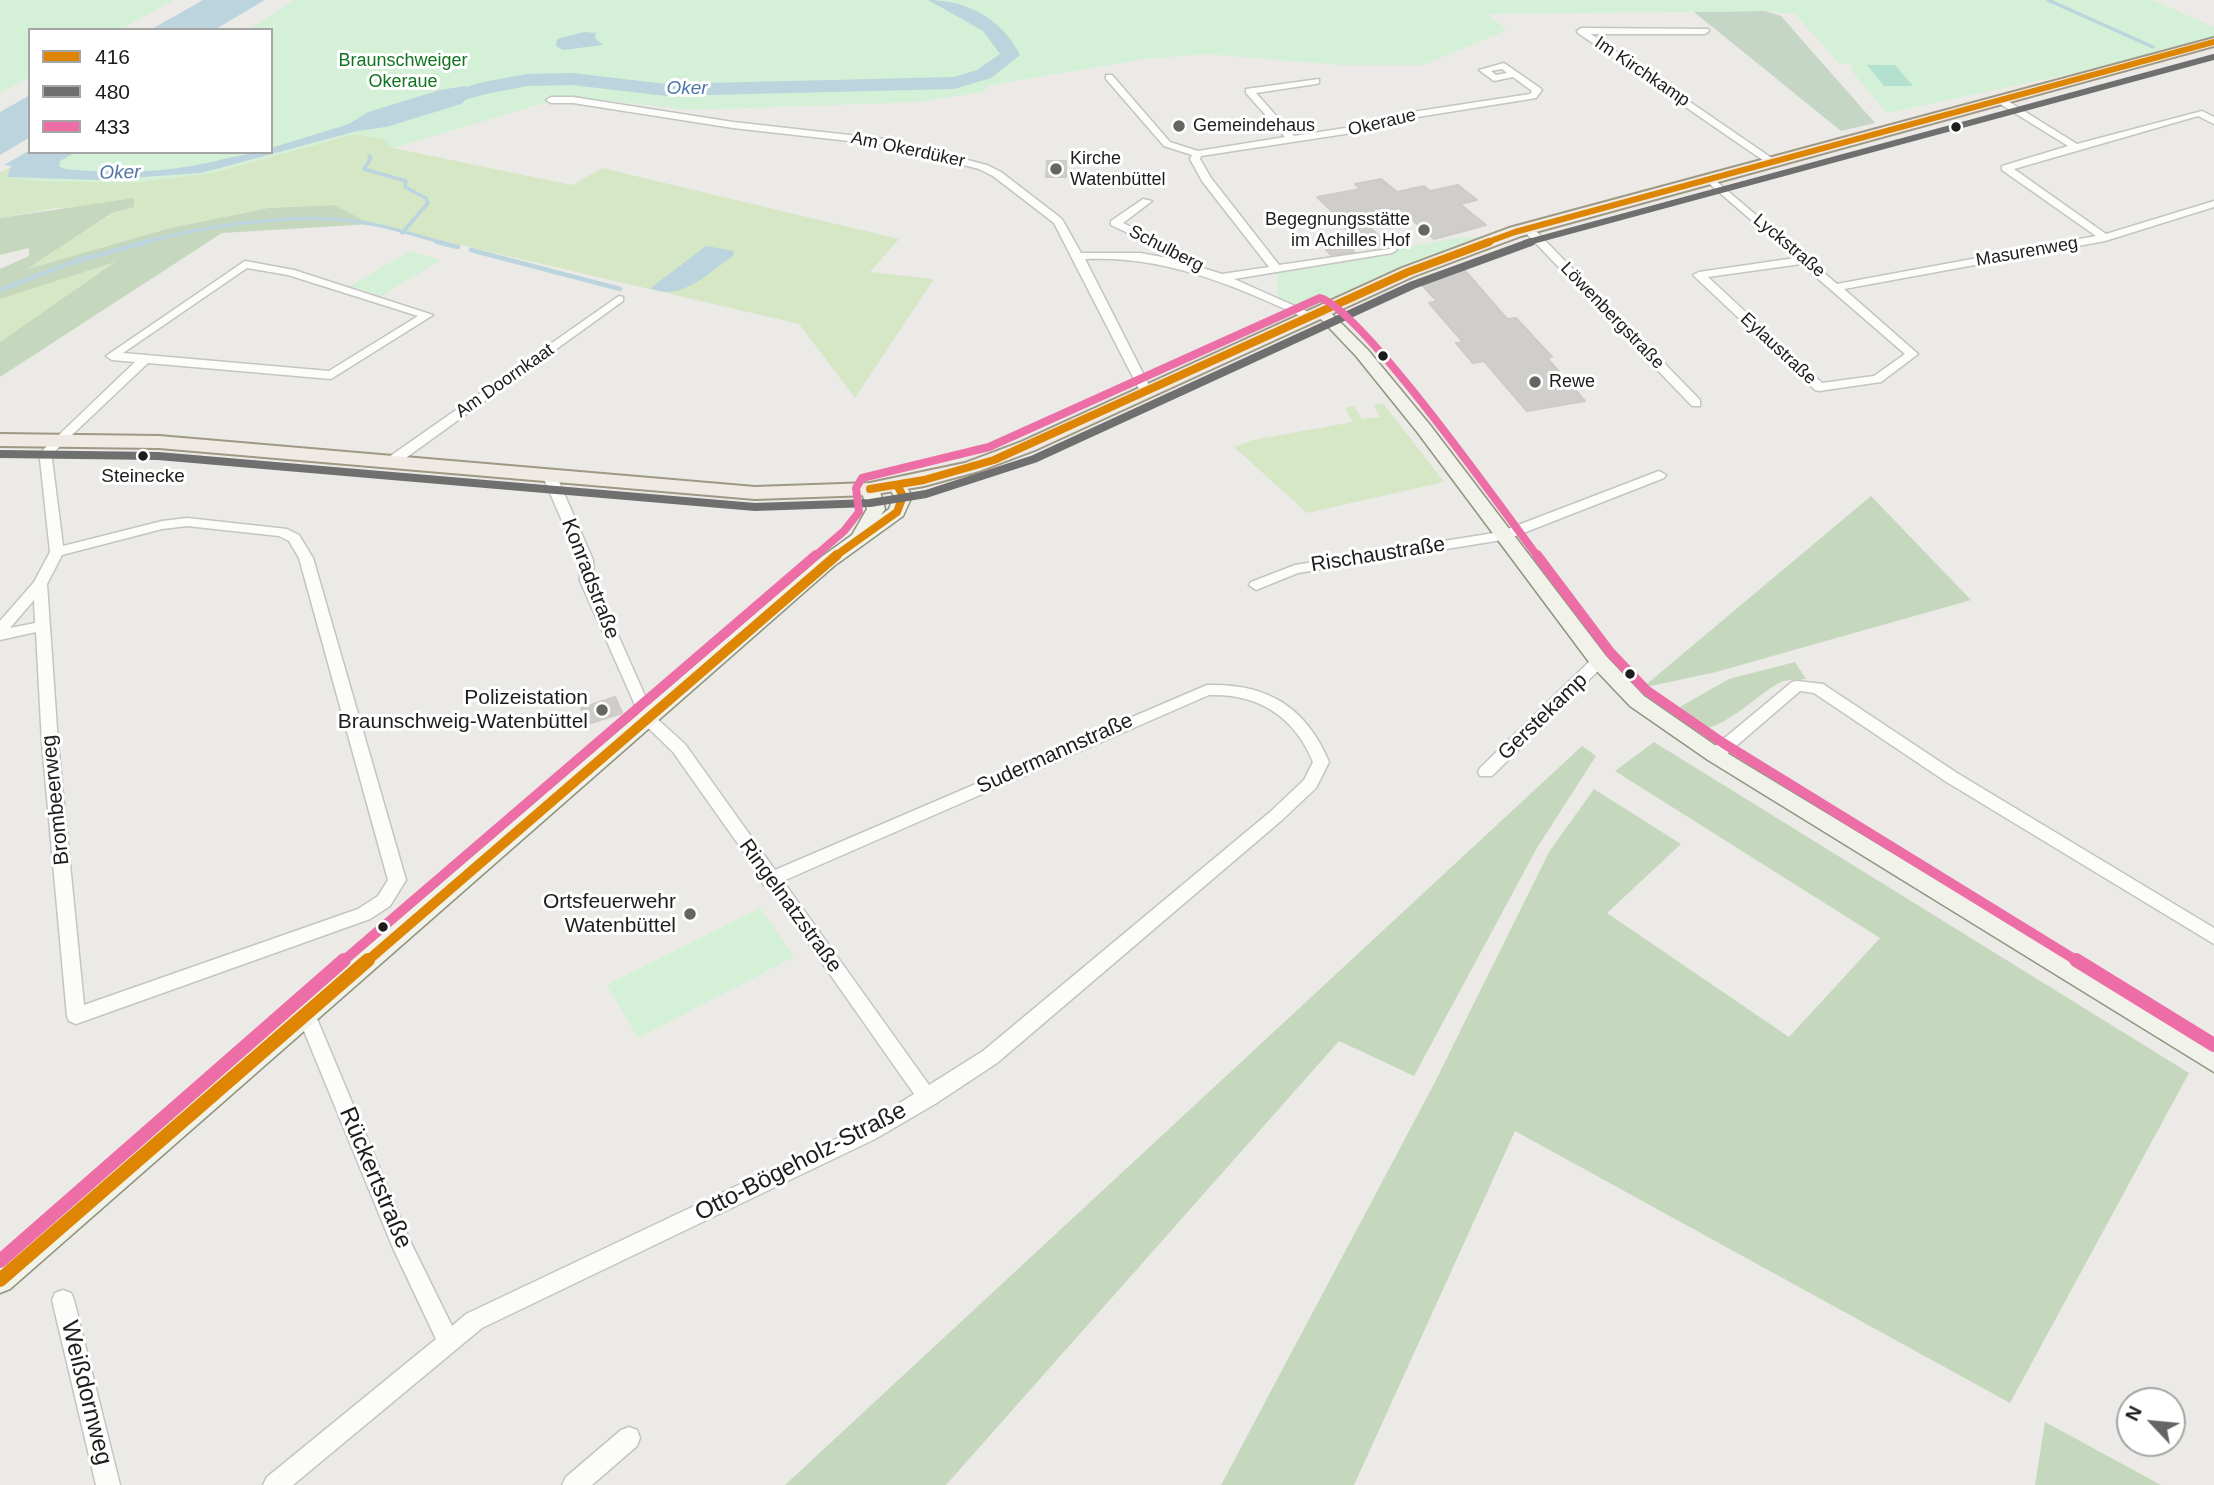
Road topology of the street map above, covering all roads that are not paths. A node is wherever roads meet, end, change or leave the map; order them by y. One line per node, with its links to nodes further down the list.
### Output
1 (1705, 31): 12 (street, Im Kirchkamp)
2 (2214, 42): 7 (main road)
3 (1515, 74): 9 (street, Okeraue)
4 (1109, 77): 11 (street, Okeraue)
5 (1316, 81): 9 (street)
6 (551, 100): 19 (street, Am Okerdüker)
7 (2000, 100): 10 (street); 12 (main road)
8 (2214, 121): 10 (street)
9 (1292, 140): 11 (street, Okeraue)
10 (2076, 147): 17 (street)
11 (1197, 154): 22 (street)
12 (1771, 161): 13 (main road)
13 (1709, 178): 16 (main road); 20 (street, Lyckstraße)
14 (1147, 201): 21 (street, Schulberg)
15 (2214, 204): 17 (street, Masurenweg)
16 (1527, 228): 25 (main road); 28 (street, Löwenbergstraße)
17 (2105, 238): 23 (street, Masurenweg)
18 (1392, 250): 22 (street)
19 (1077, 256): 21 (street, Schulberg); 27 (street, Am Okerdüker)
20 (1805, 260): 23 (street, Lyckstraße); 23 (street, Eylaustraße)
21 (1220, 276): 22 (street); 22 (street)
22 (1277, 286): 25 (street)
23 (1837, 287)
24 (619, 299): 31 (street, Am Doornkaat)
25 (1316, 314): 27 (main road); 36 (main road)
26 (145, 359): 26 (street); 29 (street)
27 (1146, 391): 34 (main road)
28 (1696, 403)
29 (59, 438): 30 (main road); 31 (main road); 38 (street)
30 (0, 440)
31 (391, 462): 33 (main road)
32 (1659, 475): 36 (street, Rischaustraße)
33 (550, 477): 35 (main road); 44 (street, Konradstraße)
34 (897, 485): 35 (main road); 37 (main road)
35 (870, 489): 37 (main road)
36 (1503, 536): 40 (street, Rischaustraße); 43 (main road)
37 (854, 541): 44 (main road)
38 (57, 552): 39 (street); 41 (street, Brombeerweg)
39 (40, 584): 41 (street, Brombeerweg); 42 (street)
40 (1256, 585)
41 (44, 626): 42 (street)
42 (0, 632)
43 (1599, 662): 45 (main road); 47 (street, Gerstekamp)
44 (648, 719): 48 (street, Ringelnatzstraße); 50 (main road)
45 (1715, 755): 49 (street); 51 (main road)
46 (1321, 762): 48 (street, Sudermannstraße); 52 (street, Otto-Bögeholz-Straße)
47 (1486, 772)
48 (769, 880): 52 (street, Ringelnatzstraße)
49 (2214, 937)
50 (306, 1014): 53 (main road); 55 (street, Rückertstraße)
51 (2214, 1061)
52 (928, 1098): 55 (street, Otto-Bögeholz-Straße)
53 (0, 1280)
54 (63, 1300): 57 (street, Weißdornweg)
55 (448, 1341): 58 (street, Otto-Bögeholz-Straße)
56 (629, 1438): 59 (street)
57 (108, 1485)
58 (275, 1485)
59 (574, 1485)

